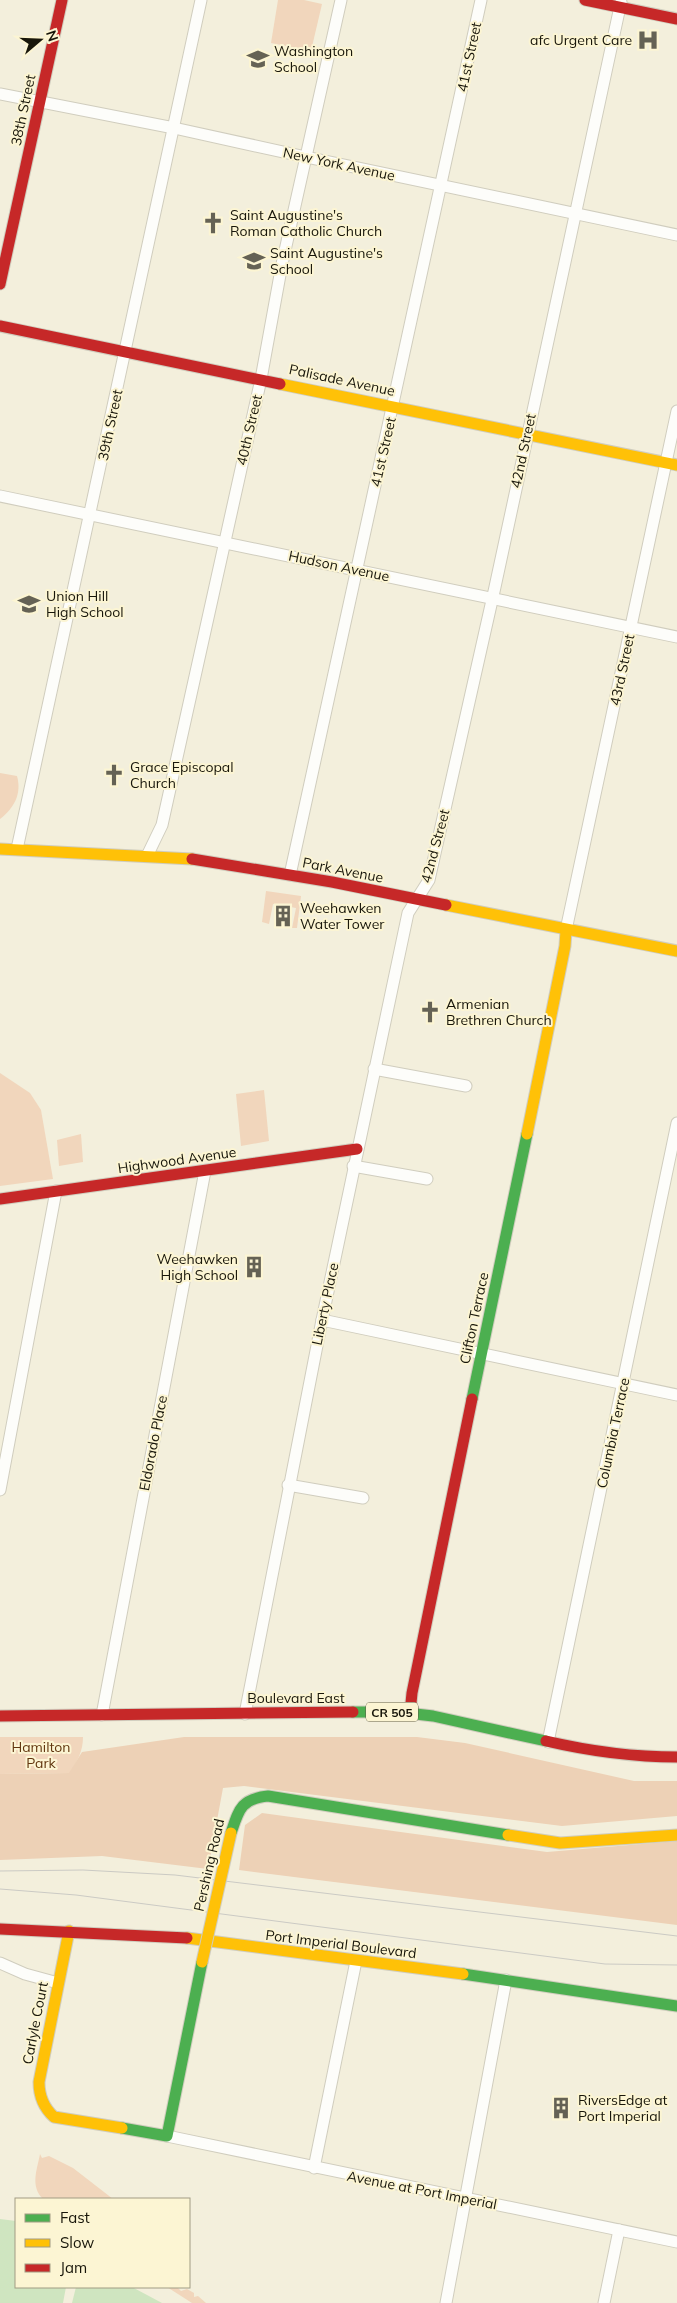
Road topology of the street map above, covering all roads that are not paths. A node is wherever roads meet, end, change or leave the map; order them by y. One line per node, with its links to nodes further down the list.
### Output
1 (62, 0): 9 (street, 38th Street)
2 (201, 0): 10 (street, 39th Street)
3 (341, 0): 11 (street, 40th Street)
4 (481, 0): 12 (street, 41st Street)
5 (585, 0): 6 (street)
6 (620, 3): 7 (street); 13 (street, 42nd Street)
7 (677, 19)
8 (0, 94): 9 (street, New York Avenue)
9 (40, 102): 10 (street, New York Avenue); 15 (street, 38th Street)
10 (174, 128): 11 (street, New York Avenue); 17 (street, 39th Street)
11 (306, 157): 12 (street, New York Avenue); 18 (street, 40th Street)
12 (441, 186): 13 (street, New York Avenue); 19 (street, 41st Street)
13 (574, 214): 14 (street, New York Avenue); 21 (street, 42nd Street)
14 (677, 235)
15 (0, 284)
16 (0, 326): 17 (street, Palisade Avenue)
17 (126, 351): 18 (street, Palisade Avenue); 24 (street, 39th Street)
18 (261, 379): 19 (street, Palisade Avenue); 25 (street, 40th Street)
19 (394, 406): 21 (street, Palisade Avenue); 26 (street, 41st Street)
20 (677, 411): 22 (street, 43rd Street)
21 (526, 435): 22 (street, Palisade Avenue); 27 (street, 42nd Street)
22 (671, 464): 28 (street, 43rd Street)
23 (0, 496): 24 (street, Hudson Avenue)
24 (90, 515): 25 (street, Hudson Avenue); 31 (street, 39th Street)
25 (224, 543): 26 (street, Hudson Avenue); 32 (street, 40th Street)
26 (357, 570): 27 (street, Hudson Avenue); 33 (street, 41st Street)
27 (492, 599): 28 (street, Hudson Avenue); 34 (street, 42nd Street)
28 (631, 628): 29 (street, Hudson Avenue); 35 (street, 43rd Street)
29 (677, 637)
30 (0, 848): 31 (street, Park Avenue)
31 (17, 849): 32 (street, Park Avenue)
32 (147, 856): 33 (street, Park Avenue)
33 (290, 875): 34 (street, Park Avenue)
34 (418, 900): 35 (street, Park Avenue); 37 (street, Liberty Place)
35 (566, 930): 36 (street, Park Avenue); 47 (street, Clifton Terrace)
36 (677, 951)
37 (374, 1069): 38 (street); 40 (street, Liberty Place)
38 (466, 1086)
39 (677, 1123): 48 (street, Columbia Terrace)
40 (357, 1149): 41 (street, Liberty Place); 42 (street, Highwood Avenue)
41 (353, 1166): 43 (street); 46 (street, Liberty Place)
42 (205, 1171): 44 (street, Highwood Avenue); 55 (street, Eldorado Place)
43 (426, 1179)
44 (56, 1191): 45 (street, Highwood Avenue); 51 (street)
45 (0, 1199)
46 (322, 1320): 47 (street); 50 (street, Liberty Place)
47 (482, 1354): 48 (street); 53 (street, Clifton Terrace)
48 (623, 1384): 49 (street); 57 (street, Columbia Terrace)
49 (677, 1395)
50 (288, 1485): 52 (street); 54 (street, Liberty Place)
51 (0, 1490)
52 (363, 1498)
53 (410, 1713): 54 (street, Boulevard East / CR 505); 57 (street, Boulevard East / CR 505)
54 (245, 1714): 55 (street, Boulevard East / CR 505)
55 (102, 1715): 56 (street, Boulevard East / CR 505)
56 (0, 1716)
57 (548, 1742): 58 (street, Boulevard East / CR 505)
58 (677, 1757)
59 (677, 1835): 67 (street, Pershing Road, bridge)
60 (0, 1929): 61 (street, Port Imperial Boulevard)
61 (69, 1931): 62 (street, Port Imperial Boulevard); 65 (street, Carlyle Court)
62 (356, 1961): 64 (street, Port Imperial Boulevard); 68 (street)
63 (0, 1963): 65 (street)
64 (506, 1980): 66 (street, Port Imperial Boulevard); 69 (street)
65 (58, 1983): 67 (street, Carlyle Court)
66 (677, 2006)
67 (167, 2136): 68 (street, Avenue at Port Imperial)
68 (314, 2168): 69 (street, Avenue at Port Imperial)
69 (465, 2199): 70 (street, Avenue at Port Imperial); 72 (street)
70 (619, 2230): 71 (street, Avenue at Port Imperial); 73 (street)
71 (677, 2242)
72 (446, 2303)
73 (604, 2303)

